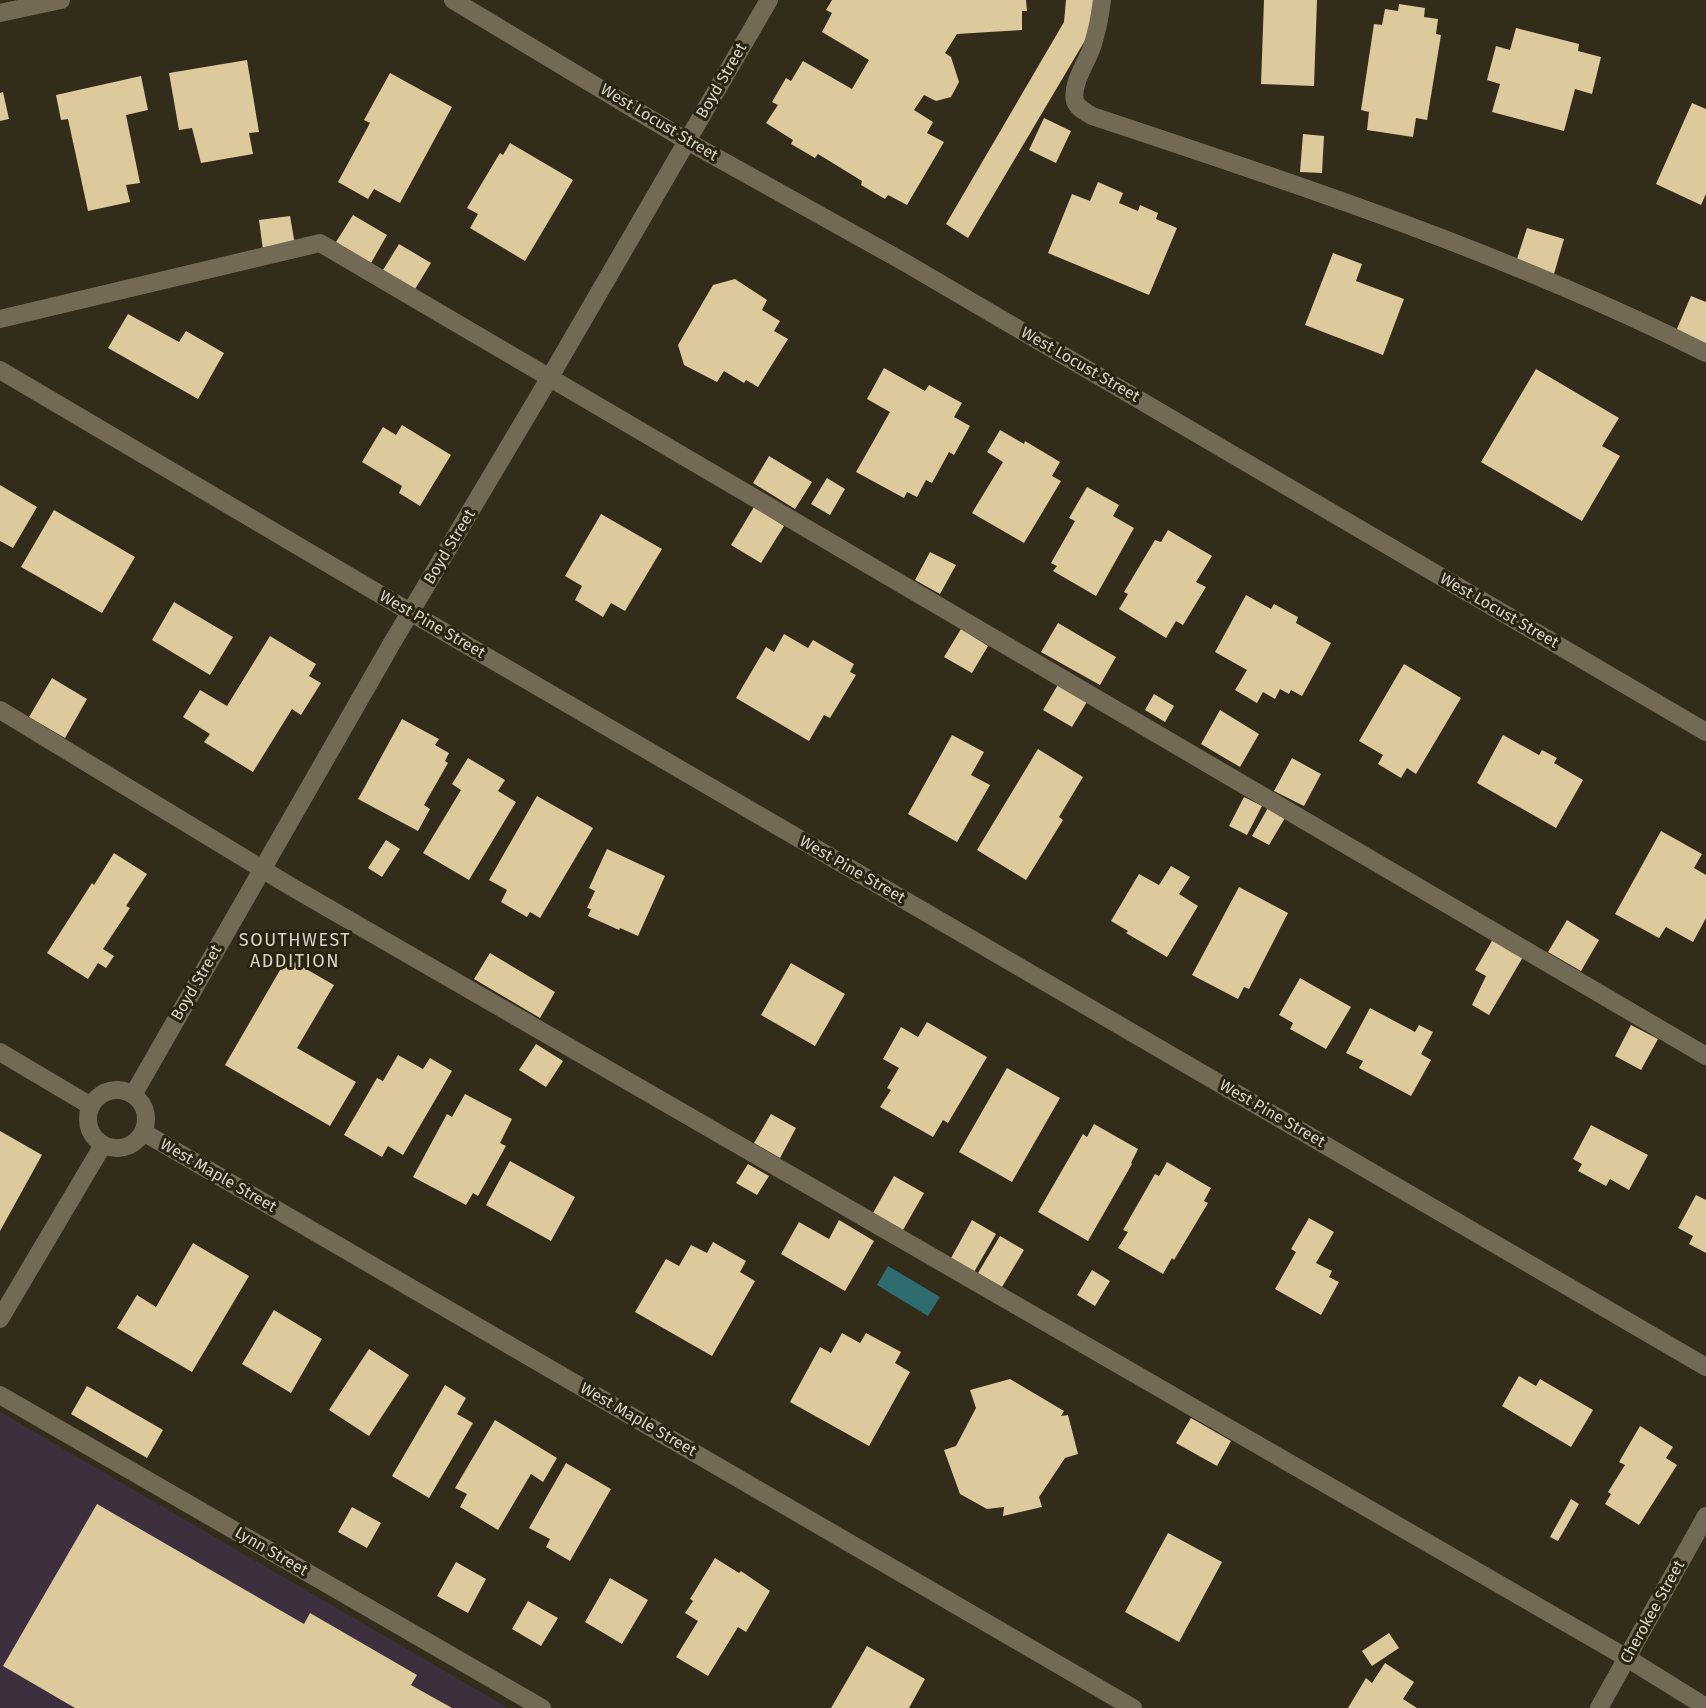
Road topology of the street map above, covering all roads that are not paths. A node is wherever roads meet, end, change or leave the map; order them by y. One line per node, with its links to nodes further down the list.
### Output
1 (61, 0): 5 (street)
2 (453, 0): 6 (street, West Locust Street)
3 (768, 0): 6 (street, Boyd Street)
4 (1102, 0): 8 (street)
5 (0, 13)
6 (687, 141): 10 (street, Boyd Street); 13 (street, West Locust Street)
7 (0, 319): 10 (street)
8 (1706, 353)
9 (0, 370): 11 (street, West Pine Street)
10 (550, 376): 11 (street, Boyd Street); 16 (street)
11 (410, 612): 14 (street, Boyd Street); 22 (street, West Pine Street)
12 (0, 710): 14 (street)
13 (1706, 732)
14 (262, 869): 17 (street, Boyd Street); 25 (street)
15 (0, 1052): 18 (street)
16 (1706, 1056)
17 (133, 1095): 18 (street); 19 (street)
18 (91, 1106): 20 (street)
19 (143, 1132): 20 (street); 28 (street, West Maple Street)
20 (103, 1145): 21 (street)
21 (0, 1319)
22 (1706, 1367)
23 (0, 1395): 27 (street, Lynn Street)
24 (1706, 1516): 25 (street, Cherokee Street)
25 (1627, 1658): 26 (street); 29 (street, Cherokee Street)
26 (1706, 1707)
27 (542, 1708)
28 (1133, 1708)
29 (1599, 1708)

